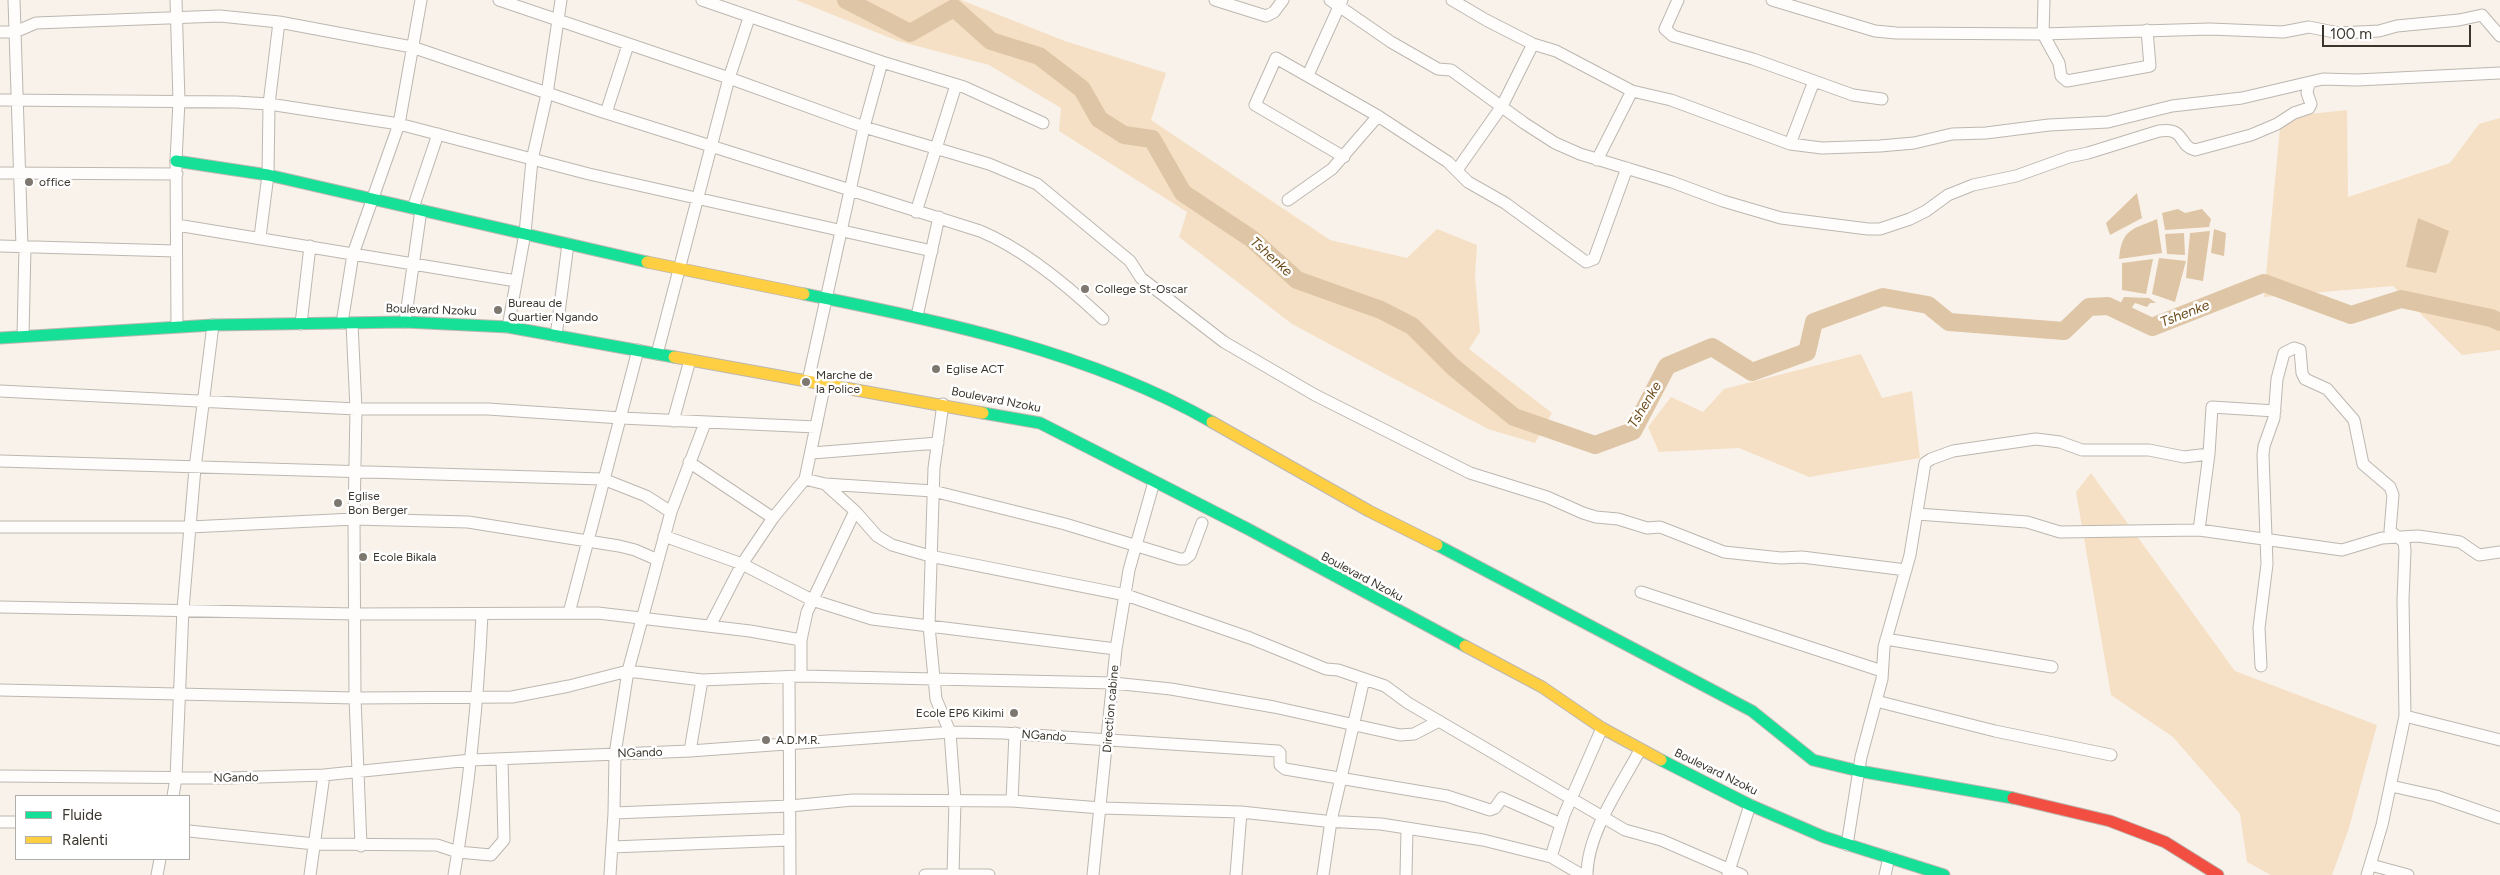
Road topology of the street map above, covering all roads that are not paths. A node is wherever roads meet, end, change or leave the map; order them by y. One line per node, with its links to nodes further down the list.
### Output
1 (14, 0): 20 (street)
2 (176, 0): 14 (street)
3 (421, 0): 25 (street)
4 (499, 0): 16 (street)
5 (561, 0): 16 (street)
6 (702, 0): 15 (street)
7 (1215, 0): 8 (street)
8 (1283, 0)
9 (1452, 0): 23 (street)
10 (1678, 0): 30 (street)
11 (1772, 0): 21 (street)
12 (2044, 0): 21 (street)
13 (1337, 2): 28 (street); 40 (street)
14 (176, 16): 17 (street); 20 (street); 38 (street)
15 (749, 18): 26 (street); 29 (street)
16 (559, 21): 24 (street); 34 (street)
17 (279, 22): 25 (street); 39 (street)
18 (2147, 30): 21 (street); 21 (street); 22 (street)
19 (0, 32): 20 (street)
20 (15, 32): 37 (street)
21 (2043, 34)
22 (2500, 36)
23 (1533, 44): 33 (street); 40 (street)
24 (628, 45): 29 (street); 41 (street)
25 (412, 48): 34 (street); 44 (street)
26 (882, 62): 32 (street); 45 (street)
27 (2500, 73): 31 (street)
28 (1308, 74): 42 (street); 50 (street)
29 (729, 78): 45 (street); 48 (street)
30 (1814, 81): 35 (street); 47 (street)
31 (2308, 83): 47 (street); 54 (street)
32 (956, 85): 43 (street); 49 (street)
33 (1632, 91): 47 (street); 52 (street)
34 (547, 94): 41 (street); 51 (street)
35 (1882, 99)
36 (0, 100): 37 (street)
37 (16, 100): 38 (street); 57 (street)
38 (179, 101): 39 (street); 53 (street)
39 (269, 104): 44 (street); 59 (street)
40 (1502, 106): 52 (street); 55 (street)
41 (606, 113): 48 (street)
42 (1378, 116): 50 (street); 55 (street)
43 (1043, 123)
44 (399, 124): 46 (street); 62 (street)
45 (864, 127): 49 (street); 60 (street)
46 (438, 134): 51 (street); 64 (street)
47 (1790, 144)
48 (712, 146): 60 (street); 61 (street)
49 (937, 148): 65 (street); 137 (street)
50 (1344, 157): 63 (street)
51 (532, 160): 61 (street); 69 (street)
52 (1597, 160): 54 (street)
53 (176, 161): 58 (street); 59 (street)
54 (1627, 168): 55 (street)
55 (1458, 170)
56 (0, 173): 57 (street)
57 (18, 173): 58 (street); 74 (street)
58 (177, 174): 67 (street)
59 (268, 176): 62 (street); 70 (street)
60 (850, 190): 65 (street); 68 (street)
61 (698, 198): 68 (street); 79 (street)
62 (372, 200): 64 (street); 77 (street)
63 (1288, 200)
64 (417, 209): 69 (street); 78 (street)
65 (916, 212): 66 (street)
66 (939, 217): 76 (street); 83 (street)
67 (177, 225): 70 (street); 75 (street)
68 (842, 232): 76 (street); 81 (street)
69 (525, 234): 71 (street); 80 (street)
70 (260, 238): 73 (street)
71 (568, 244): 79 (street); 91 (street)
72 (0, 246): 74 (street)
73 (310, 246): 77 (street); 86 (street)
74 (23, 247): 75 (street); 90 (street)
75 (176, 252): 88 (street)
76 (932, 252): 82 (street)
77 (353, 254): 78 (street); 85 (street)
78 (412, 263): 80 (street); 84 (street)
79 (678, 269): 81 (street); 94 (street)
80 (516, 281): 89 (street)
81 (826, 298): 82 (street); 96 (street)
82 (917, 316): 181 (street)
83 (1103, 319)
84 (405, 322): 85 (street, Boulevard Nzoku); 89 (street, Boulevard Nzoku)
85 (347, 323): 86 (street, Boulevard Nzoku); 101 (street)
86 (301, 324): 87 (street, Boulevard Nzoku)
87 (213, 325): 88 (street, Boulevard Nzoku); 99 (street)
88 (177, 326): 90 (street, Boulevard Nzoku)
89 (508, 327): 91 (street, Boulevard Nzoku)
90 (23, 336): 92 (street, Boulevard Nzoku)
91 (556, 336): 93 (street, Boulevard Nzoku)
92 (0, 338)
93 (638, 350): 94 (street, Boulevard Nzoku); 103 (street)
94 (657, 354): 95 (street, Boulevard Nzoku)
95 (690, 360): 96 (street, Boulevard Nzoku); 104 (street)
96 (808, 381): 97 (street, Boulevard Nzoku)
97 (825, 383): 100 (street, Boulevard Nzoku); 106 (street)
98 (0, 391): 99 (street)
99 (202, 401): 101 (street); 112 (street)
100 (943, 404): 107 (street); 116 (street, Boulevard Nzoku)
101 (356, 408): 103 (street); 113 (street)
102 (2275, 411): 109 (street); 129 (street); 131 (street)
103 (621, 418): 104 (street); 114 (street)
104 (672, 421): 105 (street)
105 (705, 423): 106 (street); 111 (street)
106 (816, 427): 108 (street)
107 (938, 443): 108 (street); 118 (street)
108 (812, 453): 115 (street)
109 (2209, 454): 121 (street); 127 (street)
110 (0, 461): 112 (street)
111 (689, 462): 120 (street); 122 (street)
112 (195, 468): 113 (street); 126 (street)
113 (354, 472): 114 (street); 123 (street)
114 (603, 479): 120 (street); 130 (street)
115 (805, 479): 117 (street); 122 (street)
116 (1154, 482): 132 (street, Direction cabine); 169 (street, Boulevard Nzoku)
117 (825, 484): 118 (street); 119 (street)
118 (933, 491): 132 (street); 134 (street)
119 (855, 511): 134 (street); 140 (street)
120 (671, 512): 128 (street)
121 (1917, 514): 127 (street); 137 (street)
122 (773, 518): 136 (street)
123 (354, 519): 126 (street); 130 (street); 143 (street)
124 (1202, 523): 132 (street)
125 (0, 527): 126 (street)
126 (190, 527): 142 (street)
127 (2199, 530): 131 (street)
128 (664, 536): 135 (street); 136 (street)
129 (2399, 537): 131 (street); 133 (street); 166 (street)
130 (587, 540): 135 (street); 145 (street)
131 (2266, 540): 152 (street)
132 (1137, 546): 139 (street, Direction cabine)
133 (2500, 552)
134 (930, 556): 139 (street); 148 (street)
135 (658, 560): 146 (street)
136 (742, 564): 140 (street); 147 (street)
137 (1906, 570): 149 (street)
138 (1641, 592): 155 (street)
139 (1126, 595): 151 (street, Direction cabine); 157 (street)
140 (812, 600): 148 (street); 150 (street)
141 (0, 607): 142 (street)
142 (183, 609): 143 (street); 162 (street)
143 (355, 614): 144 (street); 164 (street)
144 (482, 614): 145 (street); 163 (street)
145 (569, 614): 146 (street)
146 (642, 620): 147 (street); 154 (street)
147 (710, 626): 150 (street)
148 (929, 626): 151 (street); 159 (street)
149 (1886, 639): 153 (street); 155 (street)
150 (801, 640): 156 (street)
151 (1116, 649): 160 (street, Direction cabine)
152 (2261, 666)
153 (2052, 667)
154 (628, 671): 158 (street); 163 (street); 177 (street)
155 (1882, 671): 165 (street)
156 (795, 676): 158 (street); 159 (street); 174 (street)
157 (1364, 679): 167 (street); 168 (street)
158 (702, 680): 176 (street)
159 (932, 680): 160 (street); 170 (street)
160 (1113, 684): 168 (street); 172 (street, Direction cabine)
161 (0, 690): 162 (street)
162 (181, 692): 164 (street); 185 (street)
163 (478, 696): 164 (street); 179 (street)
164 (355, 698): 182 (street)
165 (1876, 701): 178 (street); 181 (street)
166 (2405, 716): 173 (street); 187 (street)
167 (1438, 721): 168 (street); 189 (street)
168 (1353, 725): 186 (street)
169 (1602, 728): 175 (street, Boulevard Nzoku); 189 (street)
170 (950, 732): 171 (street, NGando); 174 (street, NGando); 190 (street)
171 (1015, 733): 172 (street, NGando); 191 (street)
172 (1108, 739): 186 (street, NGando); 194 (street, Direction cabine)
173 (2500, 740)
174 (788, 744): 176 (street, NGando); 193 (street)
175 (1640, 750): 192 (street, Boulevard Nzoku); 198 (street)
176 (690, 751): 177 (street, NGando)
177 (615, 754): 180 (street, NGando); 195 (street)
178 (2111, 755)
179 (472, 760): 180 (street, NGando); 182 (street, NGando); 210 (street)
180 (502, 760): 210 (street)
181 (1859, 771): 207 (street); 233 (street)
182 (360, 772): 183 (street, NGando); 208 (street)
183 (324, 774): 185 (street, NGando); 206 (street)
184 (0, 776): 185 (street, NGando)
185 (176, 778): 188 (street)
186 (1340, 778): 199 (street); 202 (street)
187 (2391, 786): 197 (street); 214 (street)
188 (173, 795)
189 (1571, 799): 198 (street); 202 (street)
190 (955, 800): 191 (street); 193 (street); 216 (street)
191 (1012, 801): 194 (street)
192 (1750, 805): 207 (street, Boulevard Nzoku); 215 (street)
193 (790, 806): 195 (street); 205 (street)
194 (1101, 808): 196 (street); 224 (street, Direction cabine)
195 (614, 812): 209 (street)
196 (1241, 812): 199 (street); 225 (street)
197 (2500, 818)
198 (1603, 819): 215 (street); 229 (street)
199 (1331, 821): 203 (street); 226 (street)
200 (0, 822): 201 (street)
201 (15, 822)
202 (1561, 824): 211 (street)
203 (1407, 829): 211 (street); 227 (street)
204 (190, 831): 206 (street)
205 (790, 840): 209 (street); 221 (street)
206 (315, 844): 208 (street); 218 (street)
207 (1847, 845): 212 (street, Boulevard Nzoku)
208 (361, 846): 210 (street)
209 (612, 846): 220 (street)
210 (458, 852): 219 (street)
211 (1551, 857): 228 (street)
212 (1888, 857): 231 (street); 232 (street, Boulevard Nzoku)
213 (160, 860): 217 (street)
214 (2369, 870): 234 (street)
215 (1728, 872): 230 (street)
216 (953, 874): 222 (street); 223 (street)
217 (157, 875)
218 (310, 875)
219 (454, 875)
220 (610, 875)
221 (790, 875)
222 (925, 875)
223 (989, 875)
224 (1094, 875)
225 (1236, 875)
226 (1324, 875)
227 (1406, 875)
228 (1582, 875)
229 (1587, 875)
230 (1742, 875)
231 (1885, 875)
232 (1944, 875)
233 (2218, 875)
234 (2408, 875)

